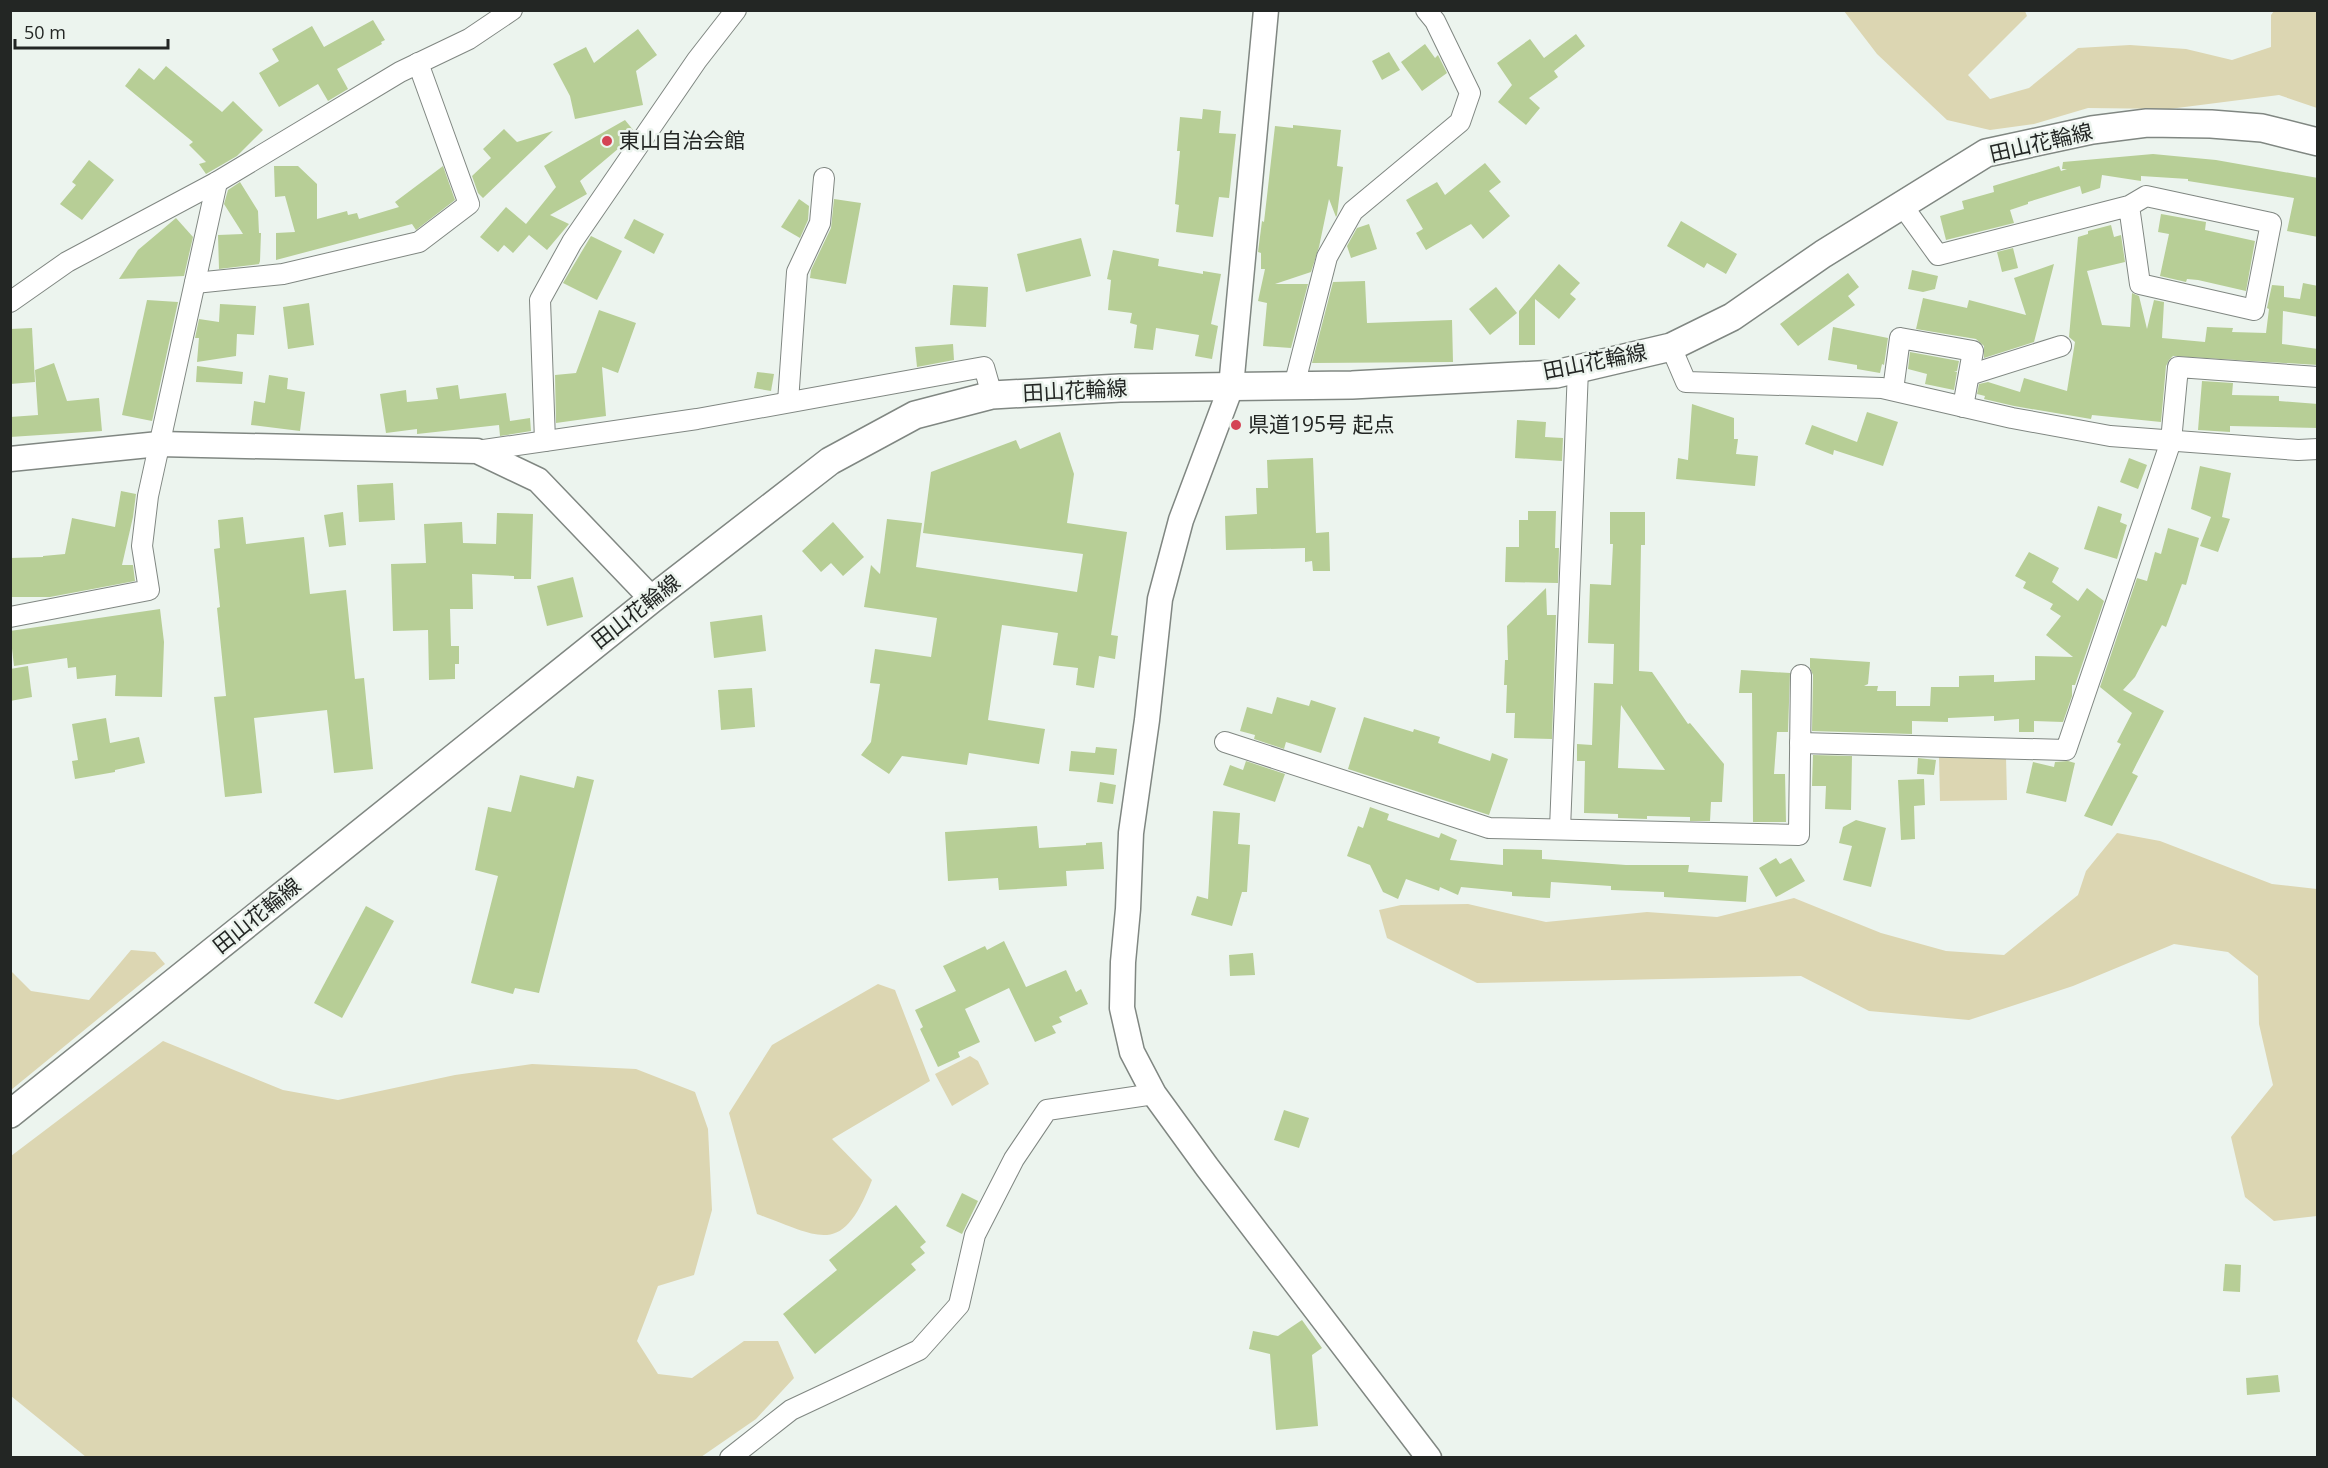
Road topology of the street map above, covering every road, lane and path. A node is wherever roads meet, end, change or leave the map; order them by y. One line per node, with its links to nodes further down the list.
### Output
1 (512, 10): 5 (street)
2 (736, 10): 24 (street)
3 (1266, 10): 19 (street)
4 (1426, 10): 18 (street)
5 (418, 63): 8 (street); 11 (street)
6 (2318, 142): 9 (main road, 田山花輪線)
7 (824, 178): 22 (street)
8 (217, 182): 11 (street); 12 (street)
9 (1902, 205): 10 (street); 14 (main road, 田山花輪線)
10 (2129, 206): 10 (street)
11 (195, 283): 26 (street)
12 (10, 302)
13 (2061, 346): 16 (street)
14 (1671, 347): 15 (main road, 田山花輪線); 20 (street)
15 (1578, 369): 18 (main road, 田山花輪線); 35 (street)
16 (1969, 375): 20 (street); 23 (street)
17 (2318, 377): 25 (street)
18 (1294, 386): 19 (main road, 田山花輪線)
19 (1231, 387): 21 (main road, 田山花輪線); 36 (street)
20 (1893, 390): 23 (street)
21 (992, 396): 22 (street); 30 (main road, 田山花輪線)
22 (788, 402): 24 (street)
23 (1963, 406): 25 (street)
24 (544, 441): 28 (street)
25 (2171, 441): 27 (street); 34 (street)
26 (159, 444): 28 (street); 29 (street); 31 (street)
27 (2318, 449)
28 (477, 451): 30 (street)
29 (10, 459)
30 (652, 599): 37 (main road, 田山花輪線)
31 (10, 617)
32 (1801, 675): 34 (street)
33 (1225, 742): 35 (street)
34 (1800, 743): 35 (street)
35 (1560, 830)
36 (1154, 1094): 38 (street); 39 (street)
37 (10, 1114)
38 (730, 1458)
39 (1429, 1458)

